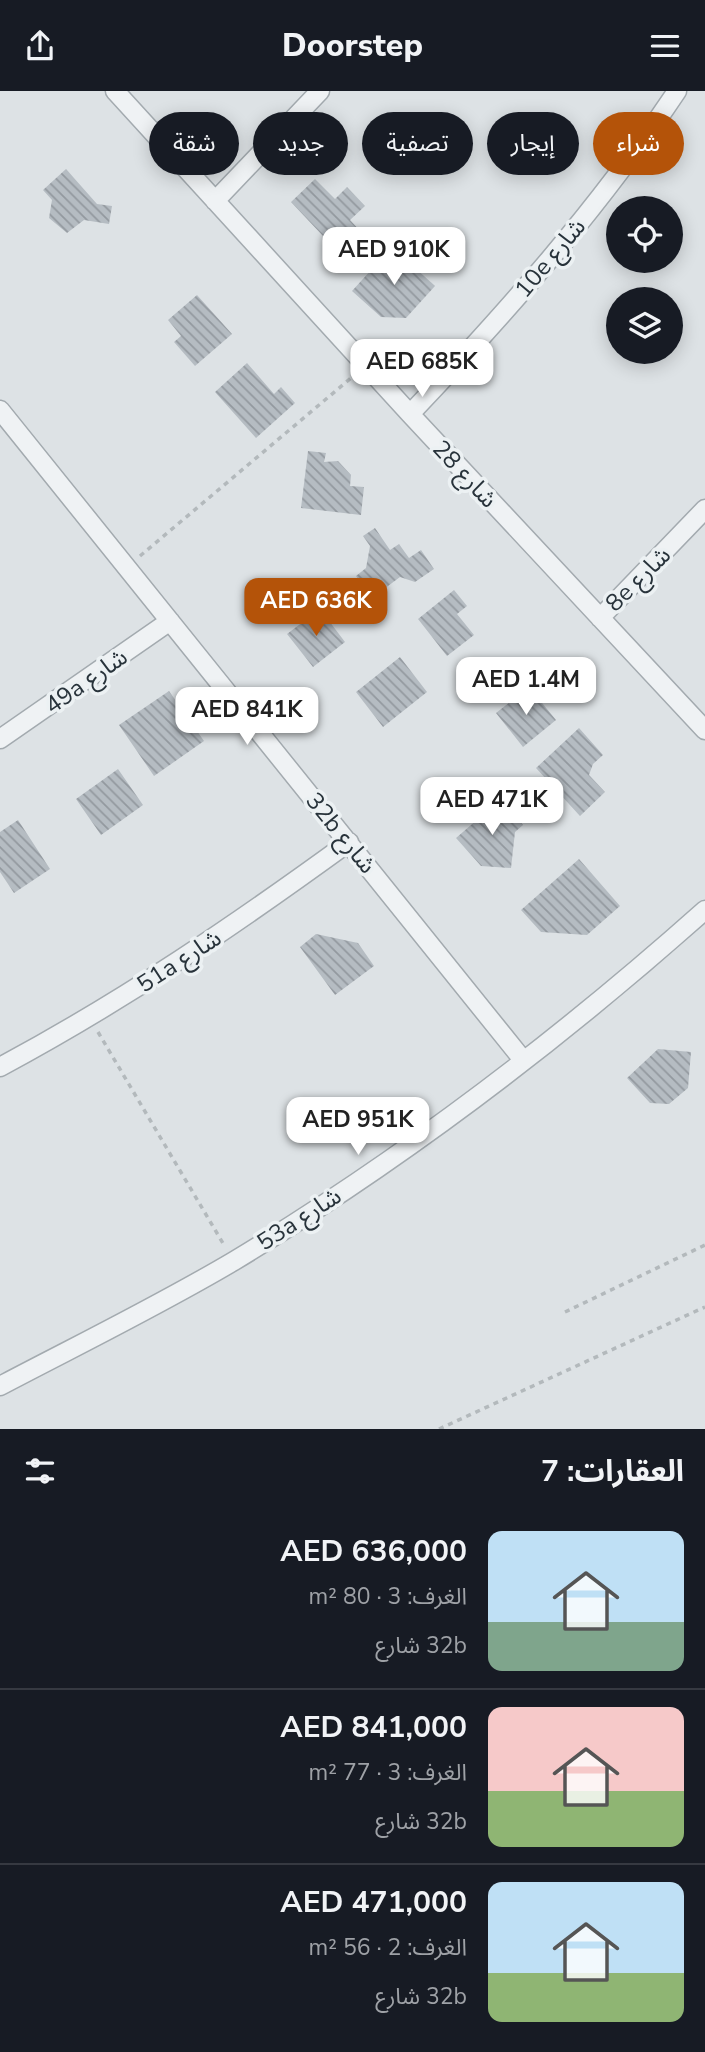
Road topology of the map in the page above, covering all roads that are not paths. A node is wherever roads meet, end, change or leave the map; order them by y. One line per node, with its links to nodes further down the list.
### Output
1 (115, 91): 4 (street, شارع 28)
2 (320, 91): 4 (street)
3 (677, 91): 6 (street, 10e شارع)
4 (215, 201): 6 (street, شارع 28)
5 (0, 410): 9 (street, 32b شارع)
6 (410, 414): 8 (street, شارع 28)
7 (705, 509): 8 (street, 8e شارع)
8 (600, 618): 10 (street, شارع 28)
9 (170, 621): 11 (street, 49a شارع); 12 (street, 32b شارع)
10 (705, 730)
11 (0, 739)
12 (348, 842): 14 (street, 32b شارع); 15 (street, 51a شارع)
13 (705, 910): 14 (street, 53a شارع)
14 (523, 1060): 16 (street, 53a شارع)
15 (0, 1067)
16 (0, 1386)

